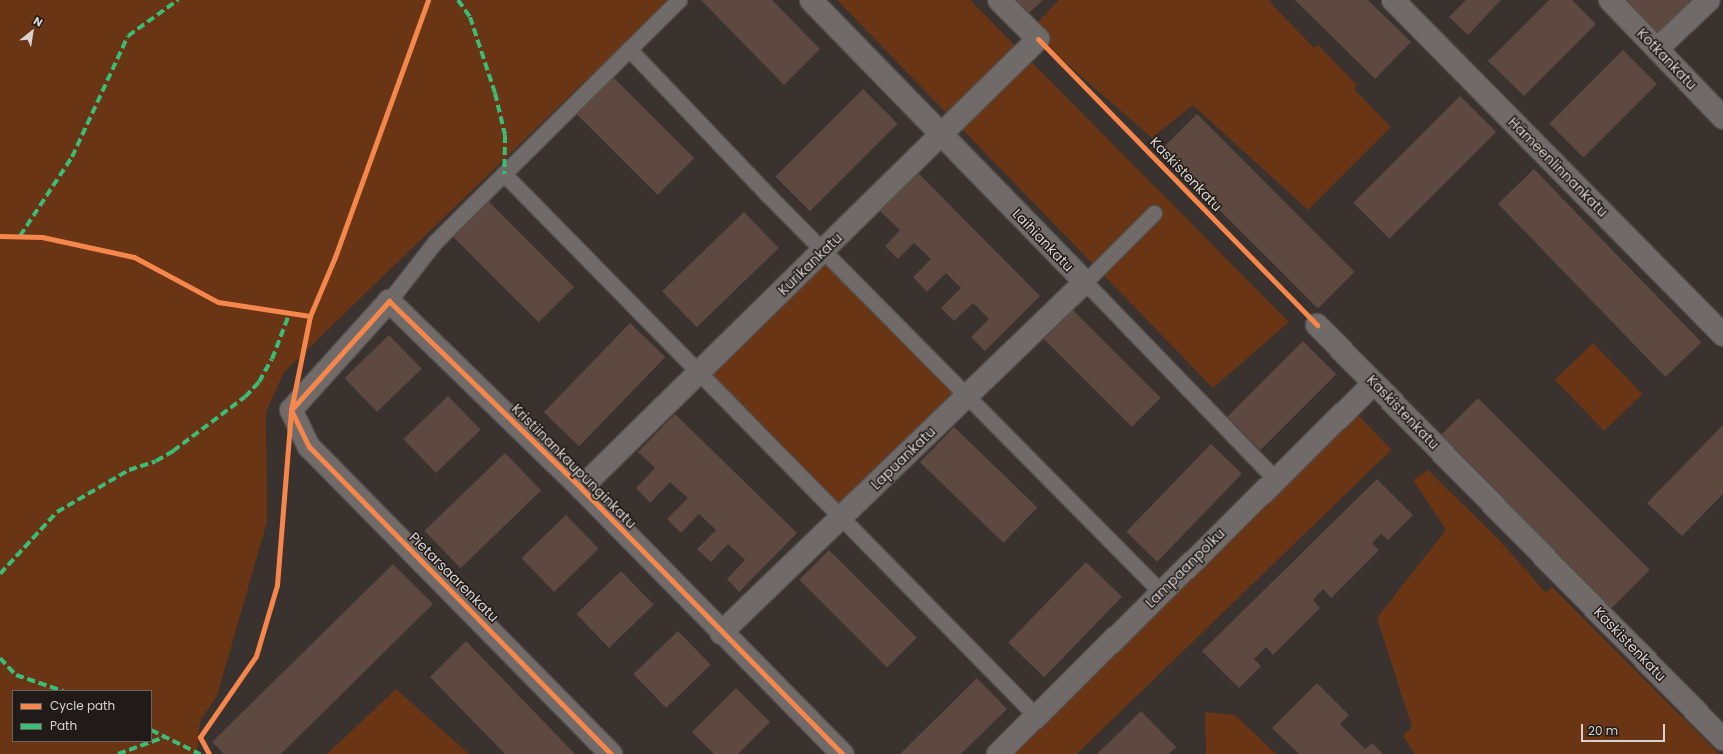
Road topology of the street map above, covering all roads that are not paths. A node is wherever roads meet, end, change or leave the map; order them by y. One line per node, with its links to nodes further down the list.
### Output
1 (679, 0): 7 (lane)
2 (811, 0): 10 (street, Laihiankatu)
3 (999, 0): 10 (street, Kurikankatu)
4 (1393, 0): 17 (street, Hämeenlinnankatu)
5 (1610, 0): 8 (street, Kotkankatu)
6 (1709, 0): 8 (street)
7 (629, 49): 11 (lane); 13 (lane)
8 (1657, 50): 9 (street, Kotkankatu)
9 (1723, 118)
10 (941, 135): 13 (street, Kurikankatu); 14 (street, Laihiankatu)
11 (504, 174): 15 (lane); 18 (lane)
12 (1154, 213): 14 (lane)
13 (823, 250): 18 (street, Kurikankatu); 20 (lane)
14 (1085, 282): 20 (street, Lapuankatu); 21 (lane, Laihiankatu)
15 (389, 301): 22 (street, Kristiinankaupunginkatu); 28 (street, Pietarsaarenkatu)
16 (1318, 325): 19 (street, Kaskistenkatu)
17 (1723, 335)
18 (698, 373): 22 (street, Kurikankatu); 23 (lane)
19 (1374, 383): 21 (street, Lampaanpolku); 27 (street, Kaskistenkatu)
20 (967, 396): 23 (street, Lapuankatu); 24 (lane)
21 (1276, 479): 24 (street, Lampaanpolku)
22 (581, 488): 25 (street, Kristiinankaupunginkatu)
23 (841, 518): 25 (street, Lapuankatu); 26 (lane)
24 (1161, 592): 26 (street, Lampaanpolku)
25 (721, 633): 29 (street, Kristiinankaupunginkatu)
26 (1036, 716): 30 (street, Lampaanpolku)
27 (1723, 739)
28 (611, 754)
29 (842, 754)
30 (998, 754)

